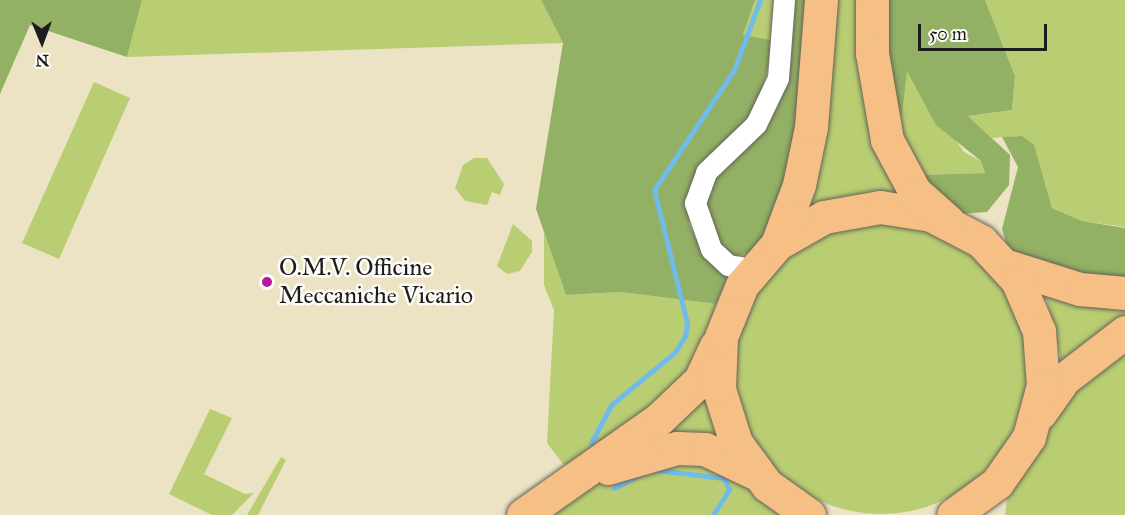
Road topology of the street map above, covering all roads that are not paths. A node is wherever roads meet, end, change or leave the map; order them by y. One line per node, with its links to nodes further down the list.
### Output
1 (784, 0): 7 (street)
2 (821, 0): 5 (main road)
3 (872, 0): 4 (main road)
4 (949, 222): 5 (main road); 6 (main road)
5 (777, 244): 7 (main road)
6 (1007, 266): 8 (main road); 11 (main road)
7 (753, 269): 10 (main road)
8 (1125, 293)
9 (1125, 332): 11 (main road)
10 (721, 337): 13 (main road); 14 (main road)
11 (1036, 420): 12 (main road)
12 (1009, 470): 16 (main road); 17 (main road)
13 (755, 473): 14 (main road); 15 (main road)
14 (532, 508)
15 (809, 515)
16 (953, 515)
17 (1000, 515)

